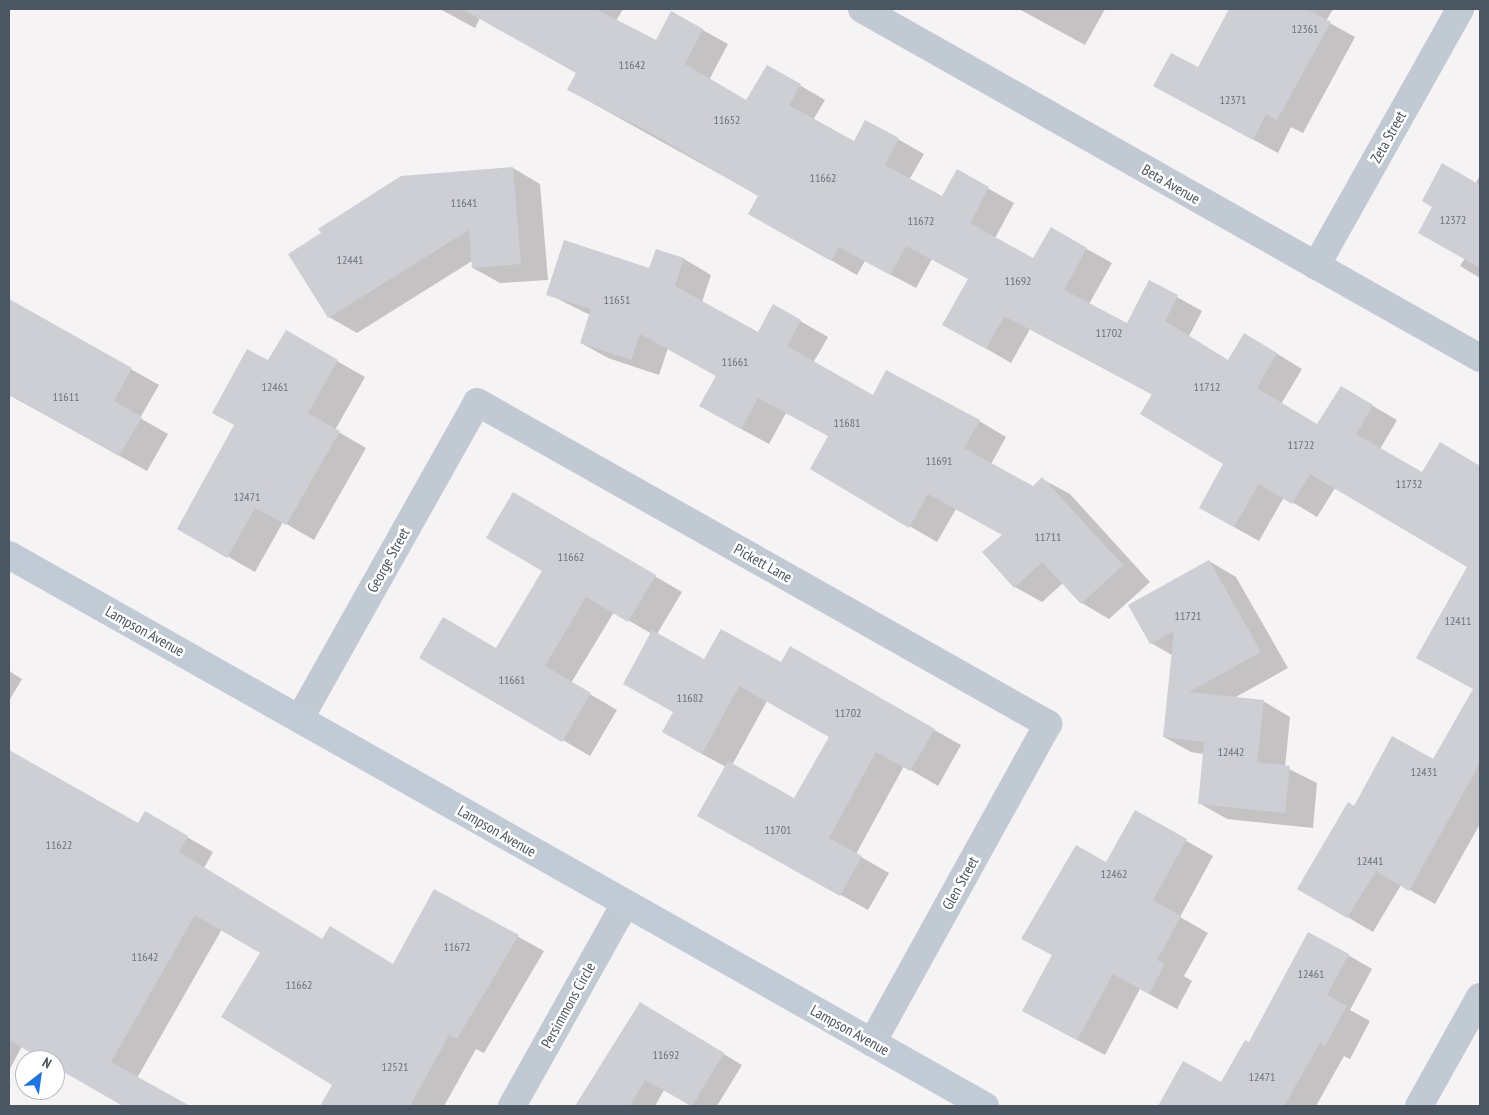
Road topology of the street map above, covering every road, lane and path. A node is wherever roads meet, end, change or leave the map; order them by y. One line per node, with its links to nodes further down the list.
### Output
1 (862, 9): 3 (street, Beta Avenue)
2 (1460, 9): 3 (street, Zeta Street)
3 (1316, 266): 4 (street, Beta Avenue)
4 (1480, 358)
5 (477, 402): 7 (street, George Street); 8 (street, Pickett Lane)
6 (9, 556): 7 (street, Lampson Avenue)
7 (300, 718): 9 (street, Lampson Avenue)
8 (1048, 724): 11 (street, Glen Street)
9 (625, 904): 11 (street, Lampson Avenue); 12 (street, Persimmons Circle)
10 (1480, 997): 14 (street)
11 (872, 1043): 13 (street, Lampson Avenue)
12 (512, 1106)
13 (985, 1106)
14 (1418, 1106)

